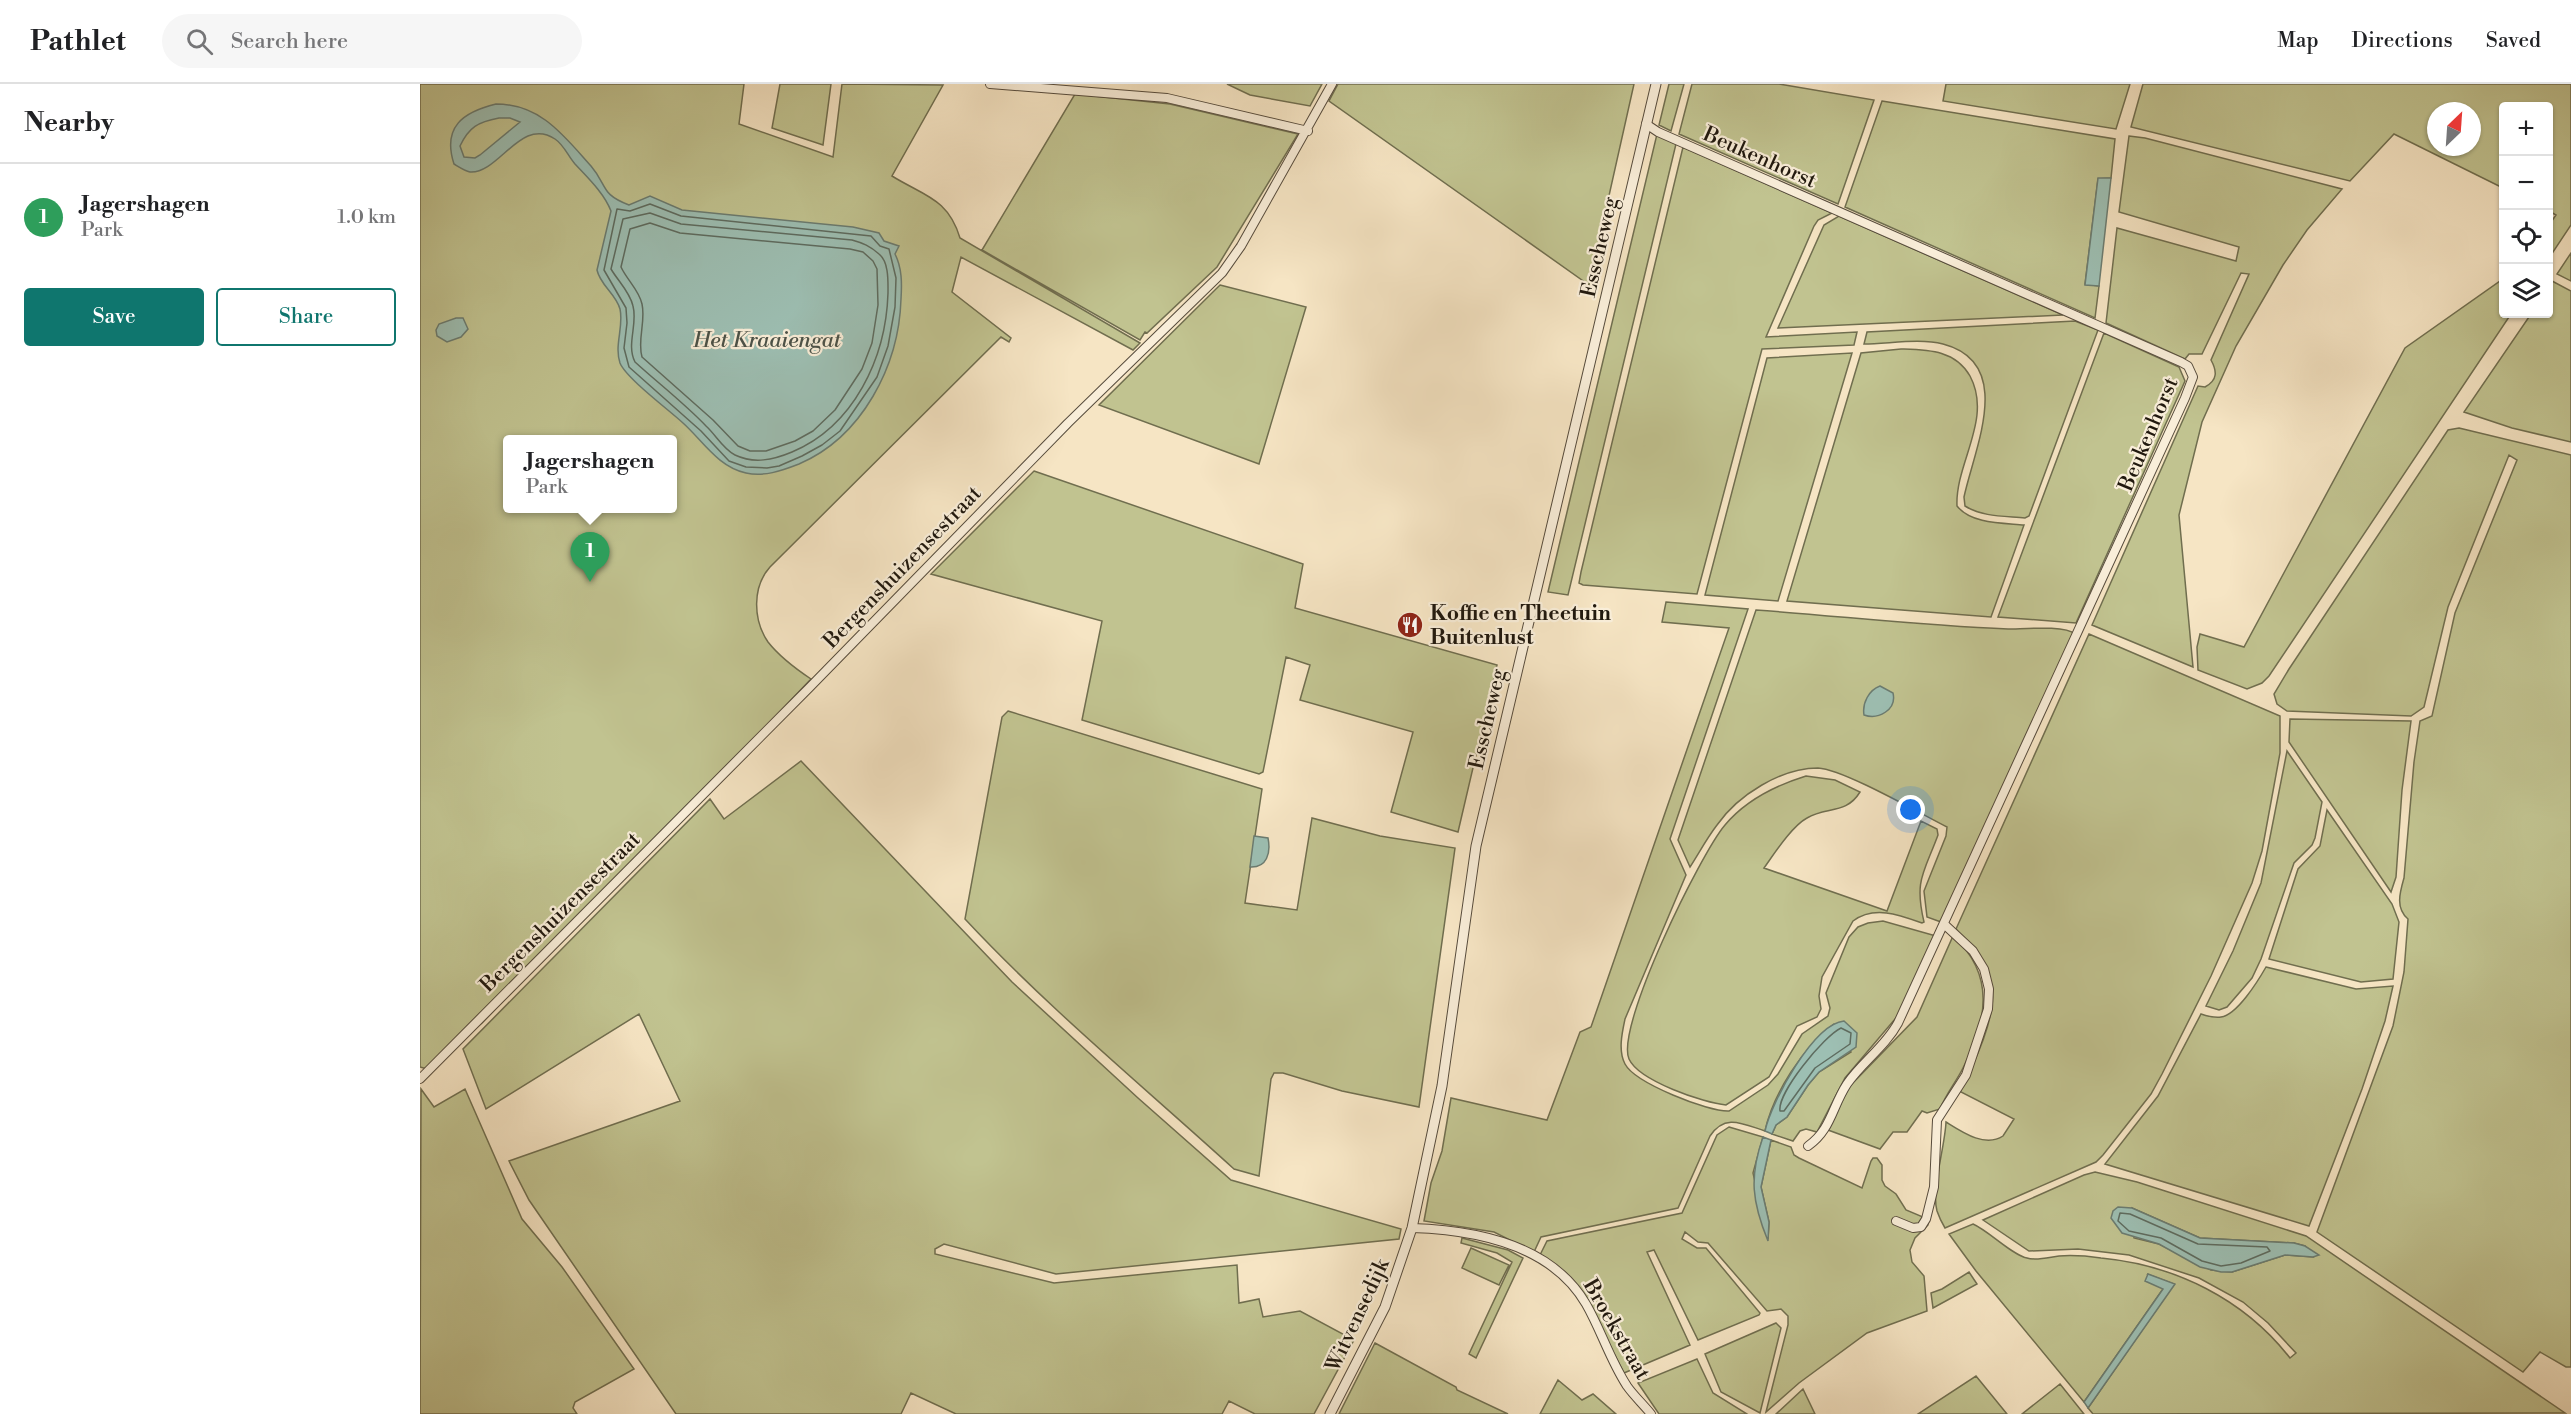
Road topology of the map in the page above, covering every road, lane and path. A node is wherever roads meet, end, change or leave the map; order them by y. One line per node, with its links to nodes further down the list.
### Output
1 (990, 84): 5 (street)
2 (1332, 84): 5 (street, Bergenshuizensestraat)
3 (1656, 84): 4 (street, Esscheweg)
4 (1646, 124): 6 (street, Beukenhorst); 10 (street, Esscheweg)
5 (1308, 131): 7 (street, Bergenshuizensestraat)
6 (1945, 925): 8 (street, Beukenhorst); 9 (street)
7 (420, 1079)
8 (1808, 1146)
9 (1896, 1221)
10 (1412, 1228): 11 (street, Witvensedijk); 12 (street, Broekstraat)
11 (1330, 1414)
12 (1651, 1414)

